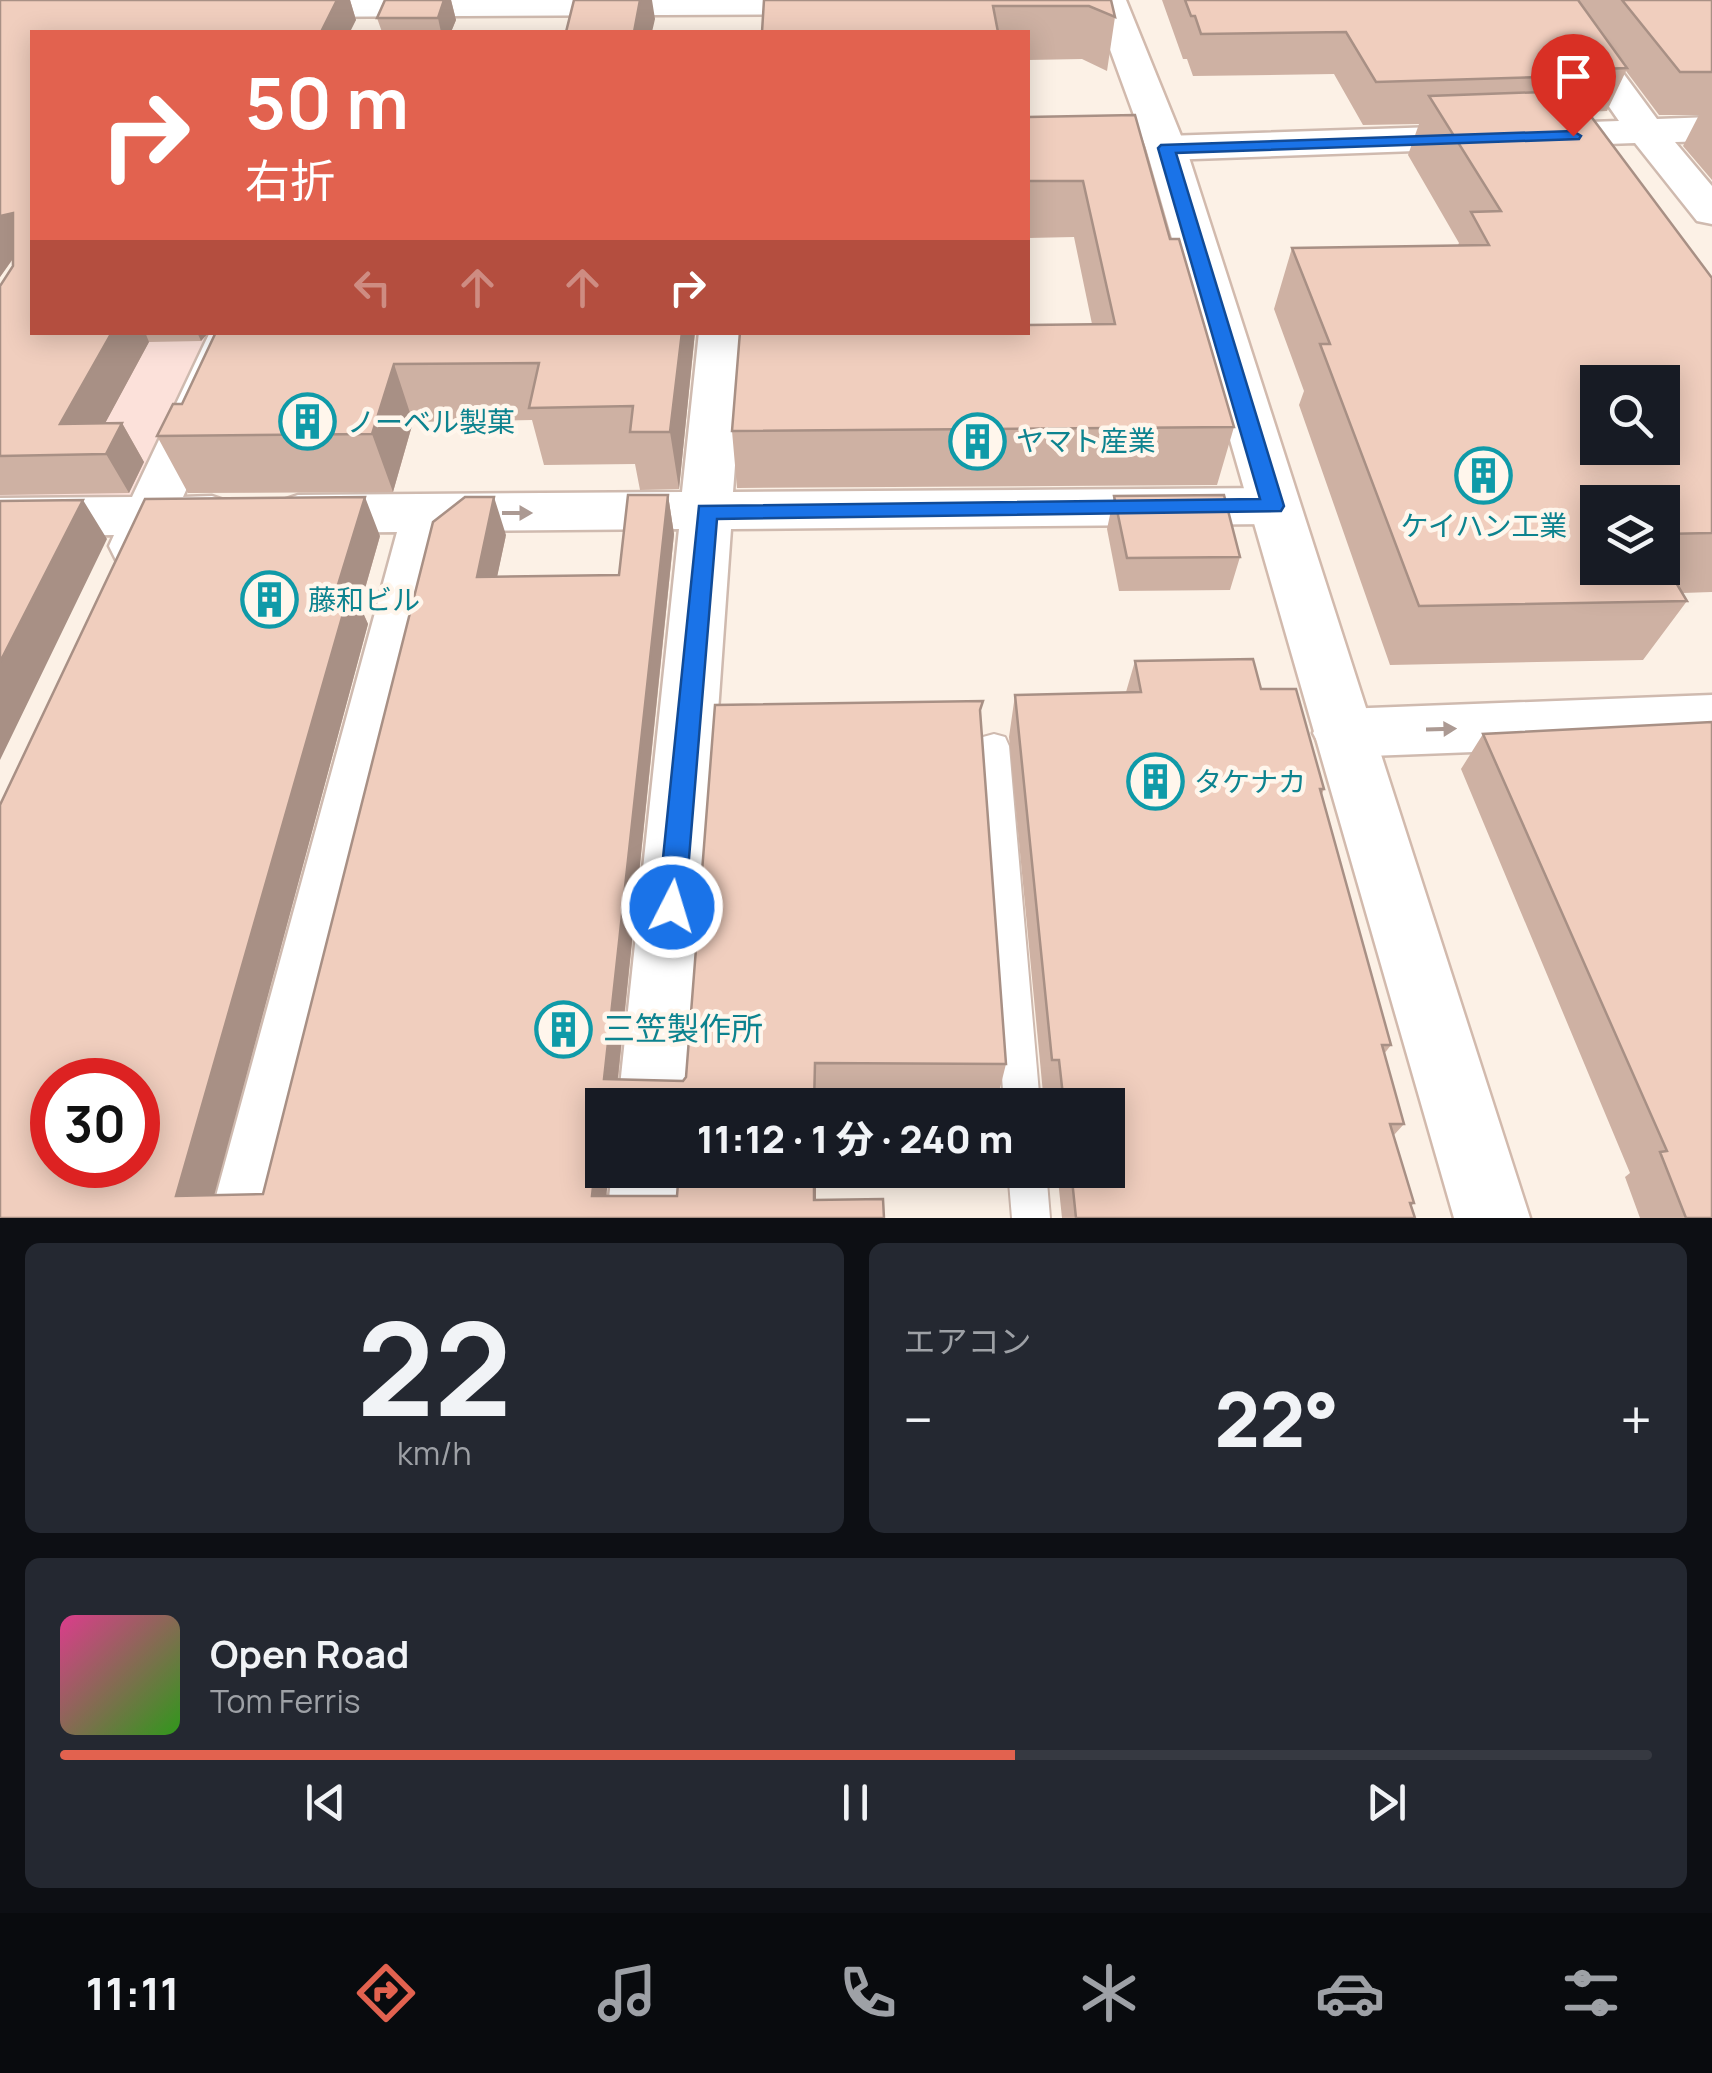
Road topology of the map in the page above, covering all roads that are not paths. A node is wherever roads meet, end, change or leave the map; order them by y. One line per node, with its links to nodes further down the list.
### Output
1 (1552, 0): 9 (street)
2 (1096, 1): 10 (street)
3 (562, 3): 6 (street); 7 (street)
4 (870, 3): 6 (street)
5 (236, 8): 7 (street)
6 (750, 12)
7 (378, 13)
8 (1712, 129): 9 (street)
9 (1647, 134): 10 (street); 11 (street)
10 (1166, 148): 14 (street)
11 (1712, 212)
12 (231, 335): 17 (street)
13 (722, 335): 15 (street)
14 (1273, 506): 15 (street); 21 (street)
15 (706, 512): 16 (street, one-way to 15); 23 (street)
16 (428, 514): 17 (street); 27 (street)
17 (150, 515): 18 (street); 19 (street)
18 (0, 517)
19 (116, 586)
20 (1712, 719): 21 (street, one-way to 20)
21 (1343, 733): 30 (street)
22 (994, 746): 24 (lane)
23 (655, 1088)
24 (1021, 1088)
25 (647, 1188): 28 (street)
26 (1028, 1188): 29 (lane)
27 (248, 1218)
28 (644, 1218)
29 (1031, 1218)
30 (1492, 1218)

